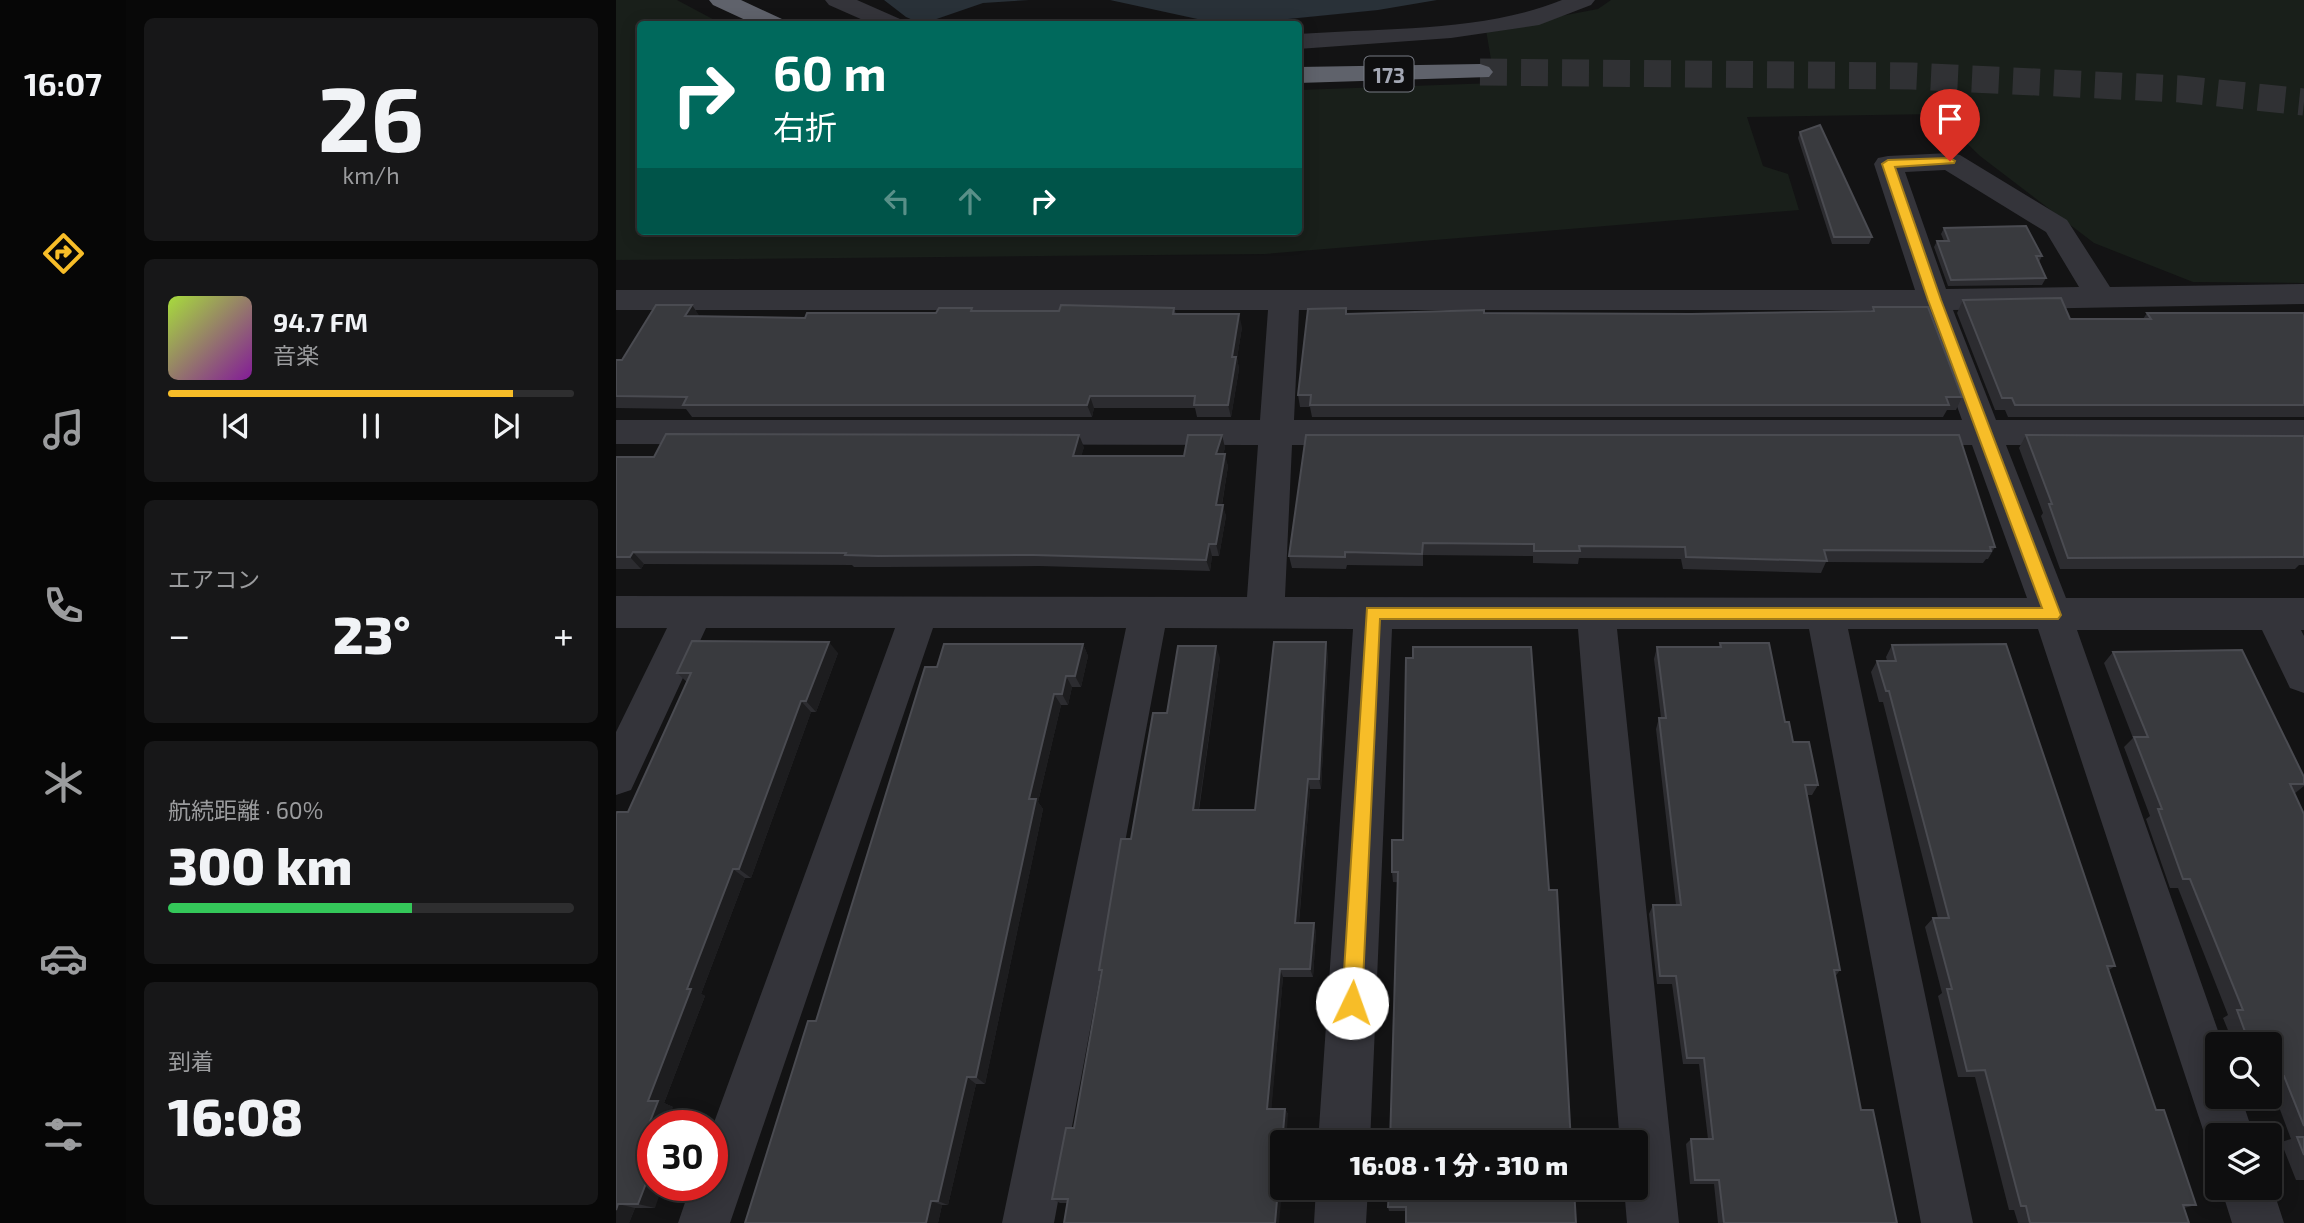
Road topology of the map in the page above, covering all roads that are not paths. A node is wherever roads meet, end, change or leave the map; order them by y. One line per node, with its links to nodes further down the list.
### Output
1 (721, 0): 4 (highway)
2 (837, 0): 5 (street)
3 (1583, 0): 6 (street)
4 (766, 21)
5 (884, 21)
6 (1302, 42)
7 (1480, 72): 8 (highway, 173)
8 (1302, 75)
9 (2304, 294): 10 (street)
10 (2100, 296): 11 (street); 11 (street)
11 (1934, 300): 12 (street); 17 (street)
12 (1284, 301): 13 (street); 16 (street)
13 (622, 309)
14 (616, 432): 16 (street)
15 (2304, 433): 17 (street)
16 (1277, 434): 17 (street); 18 (street)
17 (1987, 435): 27 (street)
18 (1265, 611): 20 (street); 23 (street)
19 (616, 612): 21 (street)
20 (1373, 612): 24 (street); 31 (street)
21 (694, 613): 22 (street); 29 (street)
22 (919, 614): 23 (street); 34 (street)
23 (1148, 614): 35 (street)
24 (1596, 614): 25 (street); 37 (street)
25 (1825, 614): 27 (street); 38 (street)
26 (2289, 614): 27 (street); 28 (street)
27 (2053, 615): 30 (street)
28 (2304, 676)
29 (616, 776)
30 (2225, 1123)
31 (1345, 1130)
32 (1341, 1200): 36 (street)
33 (2251, 1200): 39 (street)
34 (704, 1223)
35 (1028, 1223)
36 (1340, 1223)
37 (1653, 1223)
38 (1947, 1223)
39 (2258, 1223)

